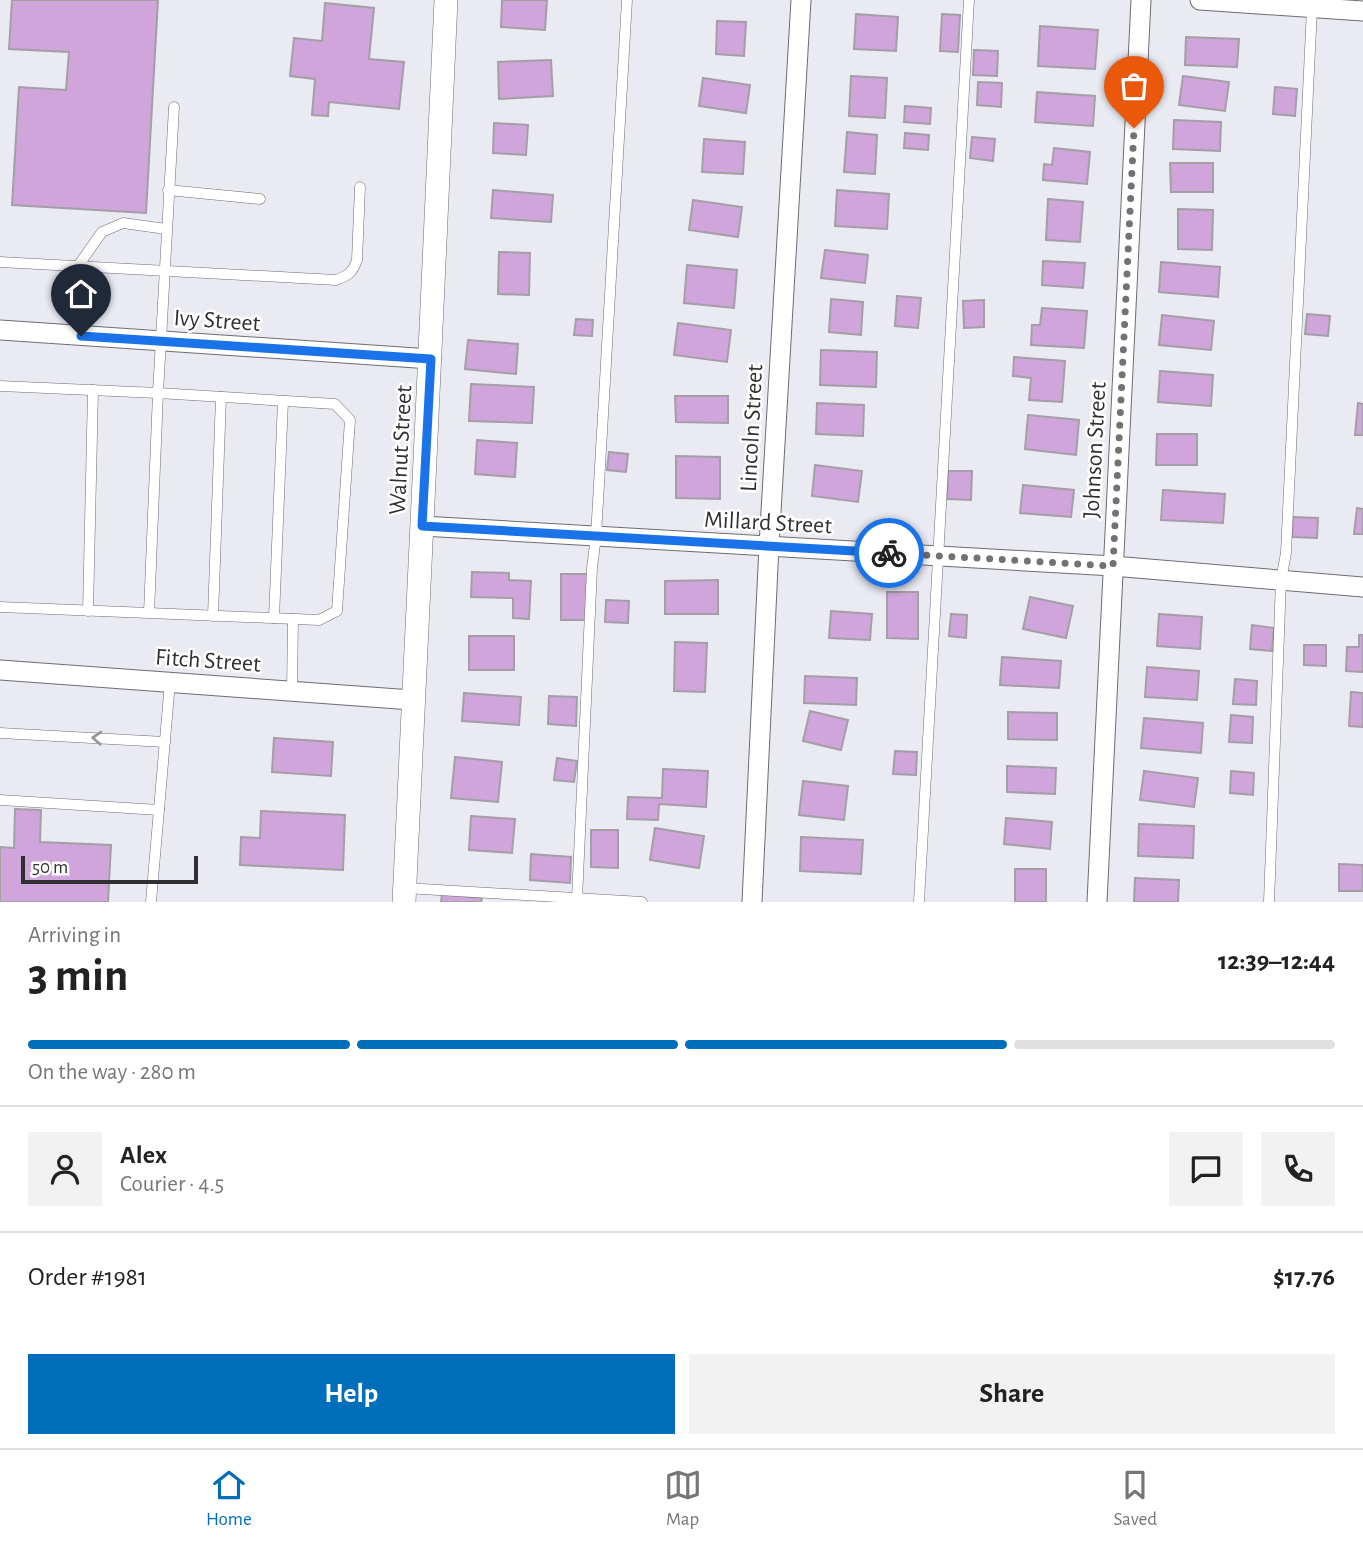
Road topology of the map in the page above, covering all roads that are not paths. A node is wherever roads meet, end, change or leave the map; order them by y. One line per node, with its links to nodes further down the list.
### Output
1 (446, 0): 20 (street, Walnut Street)
2 (627, 0): 27 (lane)
3 (801, 0): 28 (street, Lincoln Street)
4 (969, 0): 29 (lane)
5 (1141, 0): 30 (street, Johnson Street)
6 (1200, 0): 7 (street)
7 (1207, 0): 9 (street)
8 (1352, 7): 9 (street)
9 (1312, 8): 31 (lane)
10 (174, 107): 12 (lane)
11 (360, 187): 17 (lane)
12 (169, 190): 13 (lane); 14 (lane)
13 (260, 199)
14 (166, 229): 16 (lane); 17 (lane)
15 (0, 262): 16 (lane)
16 (78, 266): 17 (lane)
17 (164, 271): 19 (lane)
18 (0, 330): 19 (street, Ivy Street)
19 (162, 341): 20 (street, Ivy Street); 23 (lane)
20 (431, 359): 26 (street, Walnut Street)
21 (0, 386): 22 (lane)
22 (93, 390): 23 (lane); 34 (lane)
23 (158, 393): 24 (lane); 35 (lane)
24 (221, 397): 25 (lane); 36 (lane)
25 (283, 401): 37 (lane); 38 (lane)
26 (422, 526): 27 (street, Millard Street); 42 (street, Walnut Street)
27 (596, 536): 28 (street, Millard Street); 48 (lane)
28 (769, 546): 29 (street, Millard Street); 51 (street, Lincoln Street)
29 (938, 556): 30 (street, Millard Street); 52 (lane)
30 (1113, 566): 31 (street, Millard Street); 53 (street, Johnson Street)
31 (1281, 580): 32 (street, Millard Street); 54 (lane)
32 (1363, 587)
33 (0, 607): 34 (lane)
34 (88, 611): 35 (lane)
35 (149, 613): 36 (lane)
36 (213, 616): 37 (lane)
37 (274, 618): 38 (lane)
38 (293, 619): 41 (lane)
39 (0, 670): 40 (street, Fitch Street)
40 (170, 681): 41 (street, Fitch Street); 44 (lane)
41 (292, 691): 42 (street, Fitch Street)
42 (412, 700): 47 (street, Walnut Street)
43 (0, 733): 44 (lane, one-way to 43)
44 (165, 742): 46 (lane)
45 (0, 800): 46 (lane)
46 (159, 810): 49 (lane)
47 (404, 895): 48 (lane)
48 (577, 899): 50 (lane)
49 (151, 902)
50 (642, 902)
51 (752, 902)
52 (919, 902)
53 (1097, 902)
54 (1269, 902)

